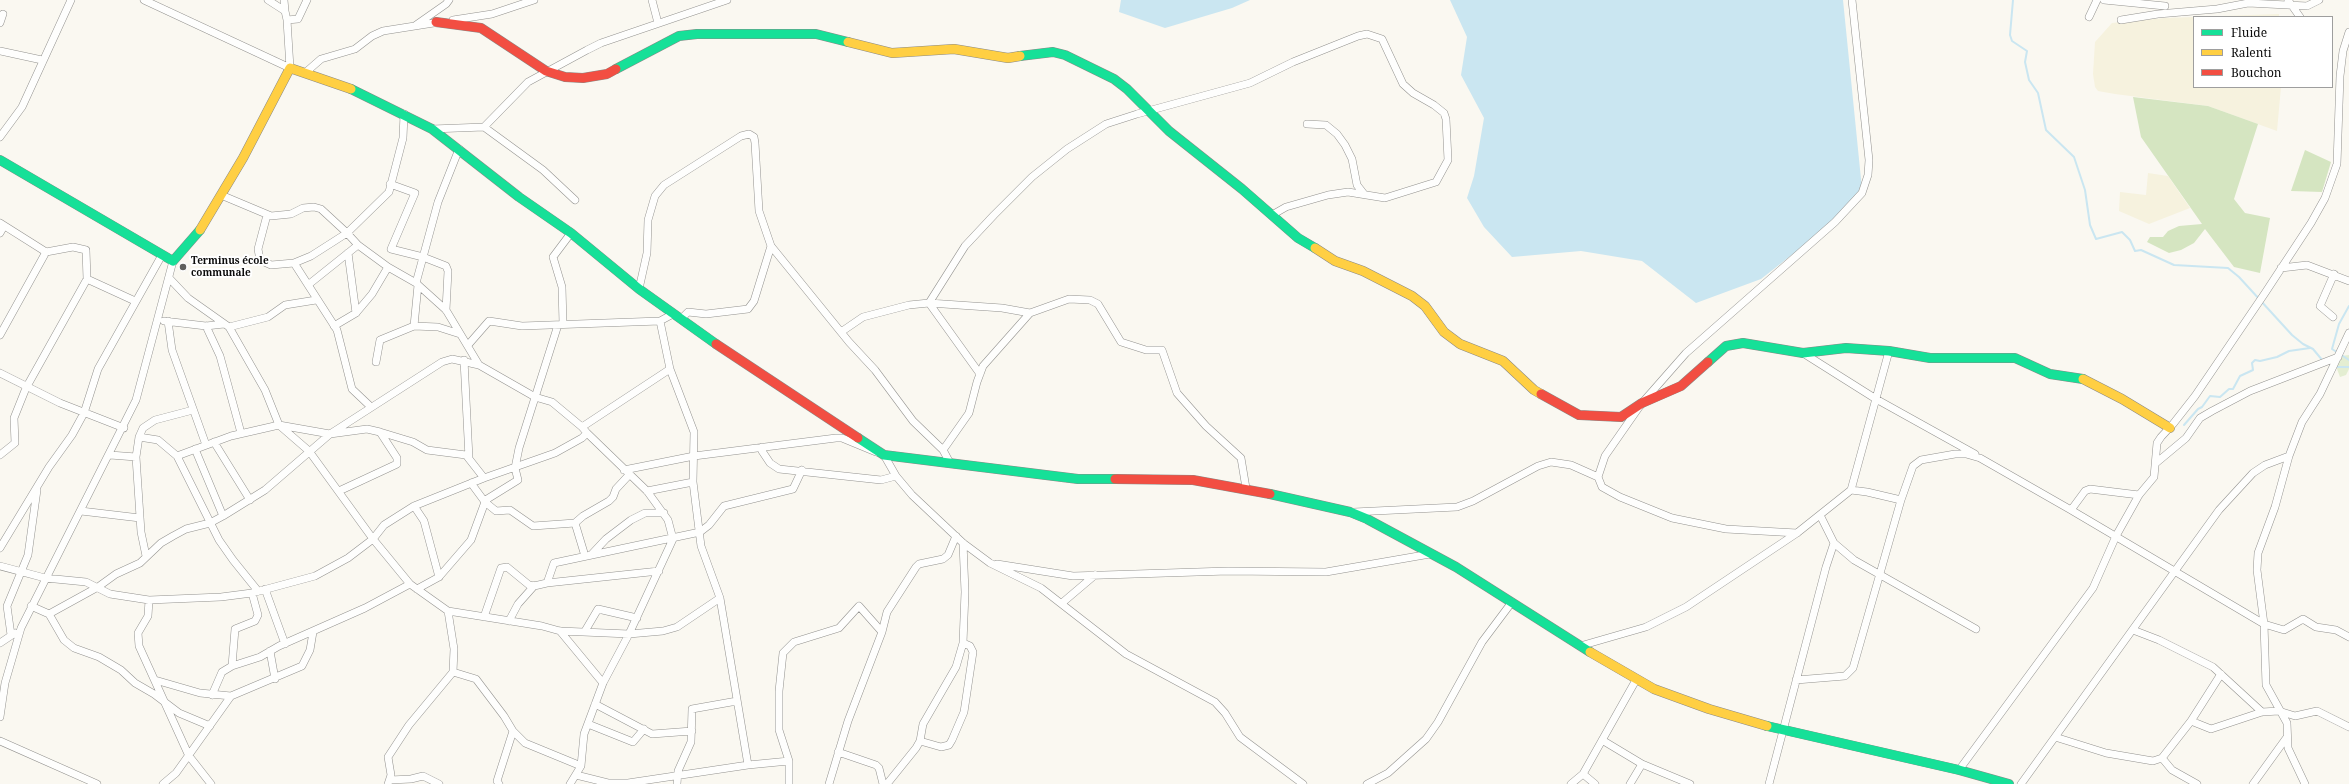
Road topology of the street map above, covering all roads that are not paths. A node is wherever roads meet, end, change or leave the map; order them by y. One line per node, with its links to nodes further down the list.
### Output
1 (71, 0): 31 (street)
2 (144, 0): 32 (street)
3 (268, 0): 18 (street)
4 (284, 0): 18 (street)
5 (307, 0): 23 (street)
6 (454, 0): 15 (street)
7 (534, 0): 25 (street)
8 (652, 0): 27 (street)
9 (727, 0): 27 (street)
10 (1852, 0): 107 (street)
11 (2098, 0): 22 (street)
12 (2104, 0): 17 (street)
13 (2170, 0): 17 (street)
14 (2319, 0): 16 (street)
15 (447, 2): 28 (street)
16 (2290, 3): 20 (street); 21 (street)
17 (2165, 6): 20 (street)
18 (285, 11): 23 (street)
19 (3, 14): 26 (street)
20 (2158, 14): 24 (street)
21 (2299, 16)
22 (2089, 17)
23 (287, 20): 32 (street)
24 (2122, 20)
25 (436, 22): 28 (street); 33 (street)
26 (0, 23)
27 (658, 23): 33 (street)
28 (414, 26): 34 (street)
29 (2349, 32): 36 (street)
30 (0, 51): 31 (street)
31 (42, 60): 42 (street)
32 (290, 68): 34 (street); 47 (street)
33 (546, 71): 37 (street); 40 (street)
34 (305, 73): 38 (street)
35 (2333, 87): 36 (street)
36 (2338, 95): 64 (street)
37 (1149, 111): 46 (street); 50 (street); 74 (street)
38 (404, 114): 41 (street); 45 (street)
39 (1307, 124): 46 (street)
40 (484, 127): 41 (street); 48 (street)
41 (432, 129): 43 (street)
42 (0, 137)
43 (459, 149): 54 (street); 60 (street)
44 (0, 160): 59 (street)
45 (390, 184): 53 (street); 60 (street)
46 (1364, 194): 50 (street)
47 (221, 195): 49 (street); 61 (street)
48 (575, 200)
49 (267, 215): 53 (street); 62 (street)
50 (1272, 215): 107 (street)
51 (2, 224): 52 (street); 57 (street)
52 (0, 233)
53 (347, 233): 55 (street); 62 (street)
54 (571, 234): 71 (street); 85 (street)
55 (358, 245): 58 (street); 63 (street)
56 (771, 246): 71 (street); 80 (street); 89 (street)
57 (46, 252): 66 (street); 92 (street)
58 (348, 253): 70 (street); 76 (street)
59 (162, 255): 61 (street); 72 (street)
60 (423, 257): 69 (street); 75 (street)
61 (173, 261): 67 (street)
62 (294, 263): 70 (street)
63 (388, 267): 69 (street); 76 (street)
64 (2281, 268): 65 (street); 114 (street)
65 (2334, 274): 68 (street); 79 (street)
66 (87, 279): 72 (street); 104 (street)
67 (170, 279): 81 (street); 84 (street)
68 (2349, 281)
69 (417, 284): 75 (street); 88 (street)
70 (308, 285): 73 (street)
71 (639, 289): 78 (street)
72 (135, 300): 110 (street)
73 (316, 300): 84 (street); 87 (street)
74 (929, 303): 77 (street); 89 (street); 103 (street)
75 (446, 310): 91 (street)
76 (356, 312): 87 (street)
77 (1030, 313): 103 (street); 146 (street)
78 (673, 314): 80 (street); 83 (street)
79 (2333, 316)
80 (681, 319): 126 (street)
81 (158, 320): 82 (street); 113 (street)
82 (168, 321): 86 (street); 109 (street)
83 (660, 321): 85 (street); 101 (street)
84 (226, 325): 86 (street); 111 (street)
85 (560, 325): 93 (street); 105 (street)
86 (206, 326): 116 (street)
87 (334, 326): 108 (street)
88 (414, 326): 91 (street); 99 (street)
89 (841, 332): 124 (street)
90 (2349, 333): 94 (street)
91 (460, 334): 93 (street)
92 (0, 335)
93 (468, 344): 100 (street)
94 (2346, 348): 97 (street)
95 (1889, 351): 96 (street); 106 (street); 114 (street)
96 (1803, 353): 106 (street); 107 (street)
97 (2338, 357): 131 (street); 136 (street)
98 (464, 360): 100 (street); 108 (street); 133 (street)
99 (376, 362)
100 (479, 365): 105 (street)
101 (670, 369): 112 (street); 130 (street)
102 (0, 373): 104 (street)
103 (980, 374): 124 (street)
104 (26, 388): 110 (street); 127 (street)
105 (535, 397): 112 (street); 137 (street)
106 (1876, 399): 134 (street); 147 (street)
107 (1642, 403): 141 (street)
108 (371, 407): 117 (street)
109 (193, 410): 119 (street); 121 (street)
110 (84, 413): 113 (street); 145 (street)
111 (279, 425): 116 (street); 117 (street); 125 (street)
112 (582, 427): 118 (street)
113 (124, 428): 128 (street)
114 (2170, 428): 136 (street)
115 (380, 432): 117 (street); 133 (street); 148 (street)
116 (241, 434): 120 (street)
117 (330, 434): 125 (street)
118 (588, 434): 137 (street); 139 (street)
119 (139, 437): 129 (street); 132 (street)
120 (214, 442): 121 (street); 151 (street)
121 (206, 445): 123 (street)
122 (762, 447): 126 (street); 130 (street); 138 (street)
123 (195, 449): 129 (street); 160 (street)
124 (942, 450): 135 (street)
125 (309, 451): 148 (street); 151 (street)
126 (882, 454): 135 (street); 140 (street)
127 (0, 455)
128 (110, 455): 132 (street); 156 (street)
129 (177, 456): 162 (street)
130 (694, 456): 139 (street); 143 (street)
131 (2289, 456): 180 (street); 201 (street)
132 (136, 457): 161 (street)
133 (469, 458): 142 (street)
134 (1980, 458): 152 (street); 155 (street)
135 (950, 463): 146 (street)
136 (2156, 463): 150 (street)
137 (515, 468): 142 (street); 153 (street)
138 (802, 470): 140 (street); 164 (street)
139 (627, 473): 149 (street); 163 (street)
140 (896, 476): 166 (street)
141 (1598, 477): 157 (street); 165 (street)
142 (484, 478): 144 (street)
143 (694, 482): 149 (street); 164 (street)
144 (471, 483): 153 (street); 154 (street)
145 (38, 486): 172 (street); 178 (street)
146 (1246, 488): 157 (street)
147 (1851, 490): 152 (street); 159 (street)
148 (339, 491): 168 (street)
149 (647, 491): 158 (street)
150 (2138, 495): 155 (street); 167 (street)
151 (250, 500): 160 (street)
152 (1901, 500): 181 (street)
153 (485, 502): 163 (street); 183 (street)
154 (414, 506): 168 (street); 183 (street)
155 (2071, 510): 167 (street)
156 (81, 511): 161 (street); 184 (street)
157 (1350, 512): 173 (street)
158 (664, 513): 169 (street); 174 (street)
159 (1820, 515): 165 (street); 171 (street)
160 (223, 516): 162 (street)
161 (140, 518): 175 (street)
162 (210, 523): 175 (street); 190 (street)
163 (575, 523): 174 (street)
164 (700, 532): 169 (street); 191 (street)
165 (1797, 533): 215 (street)
166 (956, 536): 170 (street); 208 (street)
167 (2116, 536): 180 (street); 253 (street)
168 (373, 539): 186 (street); 190 (street)
169 (673, 539): 174 (street); 179 (street)
170 (963, 542): 176 (street); 213 (street)
171 (1834, 543): 181 (street); 223 (street)
172 (0, 548)
173 (1430, 554): 182 (street); 193 (street)
174 (588, 555): 185 (street)
175 (146, 556): 188 (street)
176 (990, 563): 182 (street); 194 (street)
177 (0, 566): 178 (street)
178 (20, 571): 184 (street); 210 (street)
179 (658, 571): 185 (street); 199 (street)
180 (2176, 571): 201 (street); 204 (street)
181 (1879, 574): 203 (street); 223 (street)
182 (1095, 575): 194 (street)
183 (438, 576): 189 (street)
184 (45, 578): 188 (street); 195 (street)
185 (547, 583): 187 (street)
186 (410, 584): 189 (street); 207 (street)
187 (534, 586): 198 (street); 200 (street)
188 (98, 587): 192 (street); 197 (street)
189 (418, 589): 196 (street)
190 (258, 591): 192 (street); 214 (street); 217 (street)
191 (720, 598): 209 (street); 228 (street)
192 (149, 600): 221 (street)
193 (1512, 602): 215 (street); 271 (street)
194 (1062, 603): 270 (street)
195 (31, 606): 197 (street); 202 (street)
196 (448, 611): 198 (street); 218 (street)
197 (50, 614): 227 (street)
198 (484, 617): 200 (street)
199 (637, 618): 206 (street); 209 (street)
200 (509, 621): 205 (street)
201 (2264, 624): 211 (street); 230 (street)
202 (21, 628): 210 (street); 232 (street)
203 (1976, 629)
204 (2133, 630): 219 (street); 241 (street)
205 (560, 631): 206 (street); 224 (street)
206 (585, 631): 209 (street)
207 (313, 632): 214 (street); 220 (street)
208 (882, 632): 246 (street); 249 (street)
209 (629, 634): 224 (street)
210 (12, 635): 212 (street)
211 (2349, 637)
212 (0, 643)
213 (963, 643): 245 (street); 245 (street)
214 (285, 644): 216 (street)
215 (1580, 646): 222 (street)
216 (270, 651): 217 (street); 220 (street)
217 (232, 666): 225 (street)
218 (453, 672): 239 (street); 257 (street)
219 (2221, 674): 231 (street); 233 (street)
220 (275, 679): 226 (street)
221 (155, 680): 225 (street); 227 (street)
222 (1636, 680): 238 (street); 243 (street)
223 (1796, 680): 238 (street)
224 (603, 683): 229 (street)
225 (212, 695): 226 (street)
226 (231, 696): 235 (street)
227 (164, 701): 235 (street); 247 (street)
228 (737, 701): 240 (street); 251 (street)
229 (595, 704): 234 (street); 237 (street)
230 (2279, 710): 231 (street); 236 (street); 242 (street)
231 (2262, 712): 233 (street)
232 (0, 717)
233 (2191, 721): 248 (street)
234 (588, 724): 237 (street); 252 (street)
235 (210, 726): 247 (street)
236 (2349, 727)
237 (644, 729): 240 (street)
238 (1782, 730): 253 (street); 276 (street)
239 (513, 731): 252 (street); 263 (street)
240 (692, 731): 256 (street)
241 (2055, 737): 248 (street); 278 (street)
242 (2287, 737): 258 (street); 280 (street)
243 (1602, 740): 250 (street); 254 (street)
244 (0, 741): 259 (street)
245 (920, 741): 269 (street)
246 (838, 752): 267 (street); 268 (street)
247 (189, 756): 260 (street); 261 (street)
248 (2162, 758): 279 (street)
249 (789, 761): 251 (street); 266 (street)
250 (1642, 764): 274 (street); 275 (street)
251 (748, 765): 256 (street)
252 (581, 766): 255 (street)
253 (1959, 770): 277 (street)
254 (1583, 774): 272 (street); 273 (street)
255 (576, 775): 256 (street); 264 (street)
256 (677, 775): 265 (street)
257 (389, 782): 262 (street)
258 (2306, 783)
259 (97, 784)
260 (163, 784)
261 (210, 784)
262 (439, 784)
263 (499, 784)
264 (570, 784)
265 (677, 784)
266 (790, 784)
267 (830, 784)
268 (883, 784)
269 (887, 784)
270 (1303, 784)
271 (1367, 784)
272 (1570, 784)
273 (1595, 784)
274 (1630, 784)
275 (1690, 784)
276 (1769, 784)
277 (2010, 784)
278 (2021, 784)
279 (2197, 784)
280 (2253, 784)

